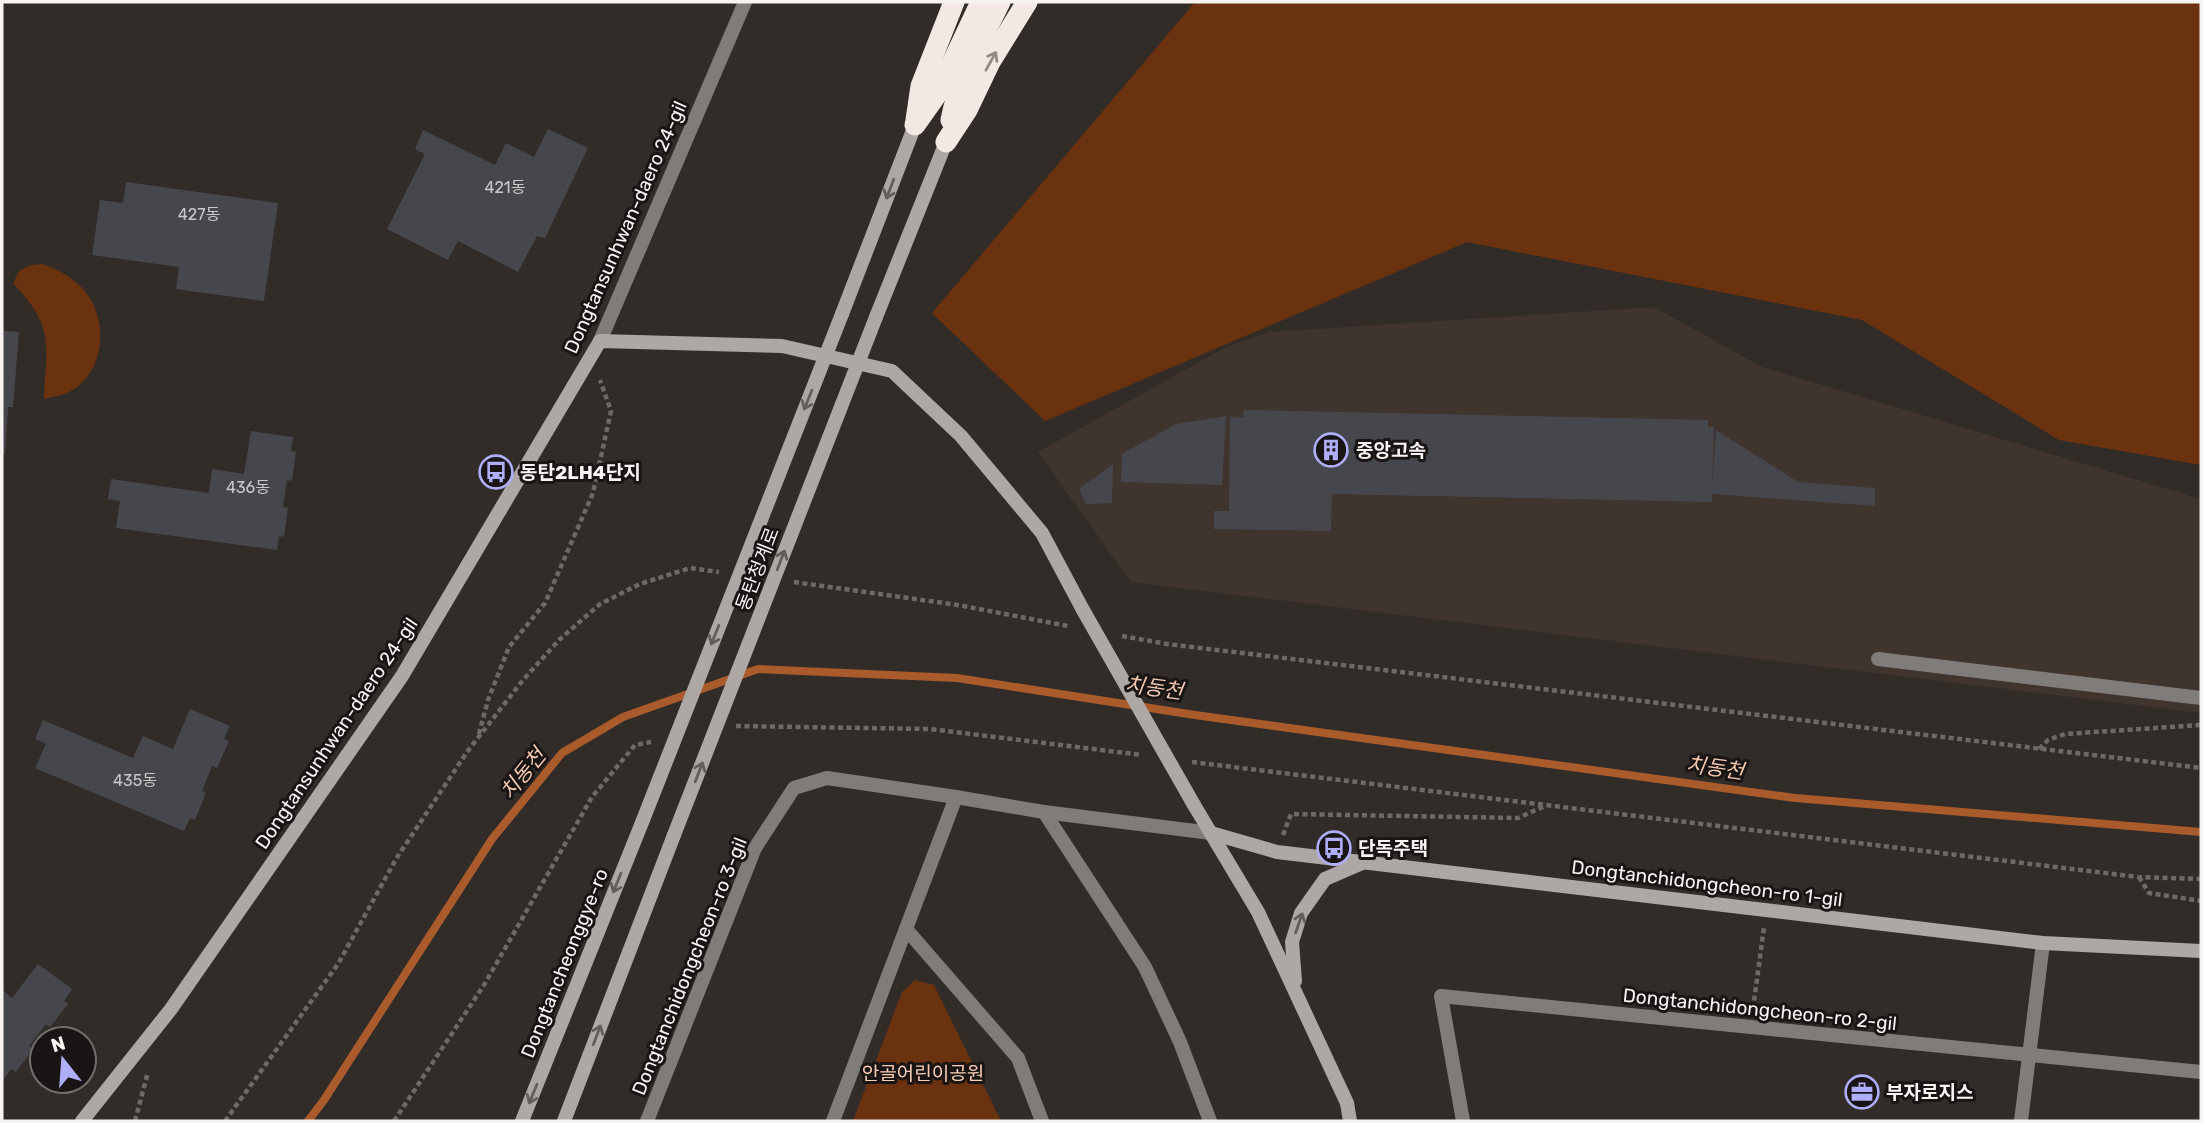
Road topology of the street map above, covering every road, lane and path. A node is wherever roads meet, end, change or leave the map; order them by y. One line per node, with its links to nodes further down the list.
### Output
1 (745, 2): 8 (street, Dongtansunhwan-daero 24-gil)
2 (954, 2): 6 (highway)
3 (981, 2): 6 (highway)
4 (1000, 2): 7 (highway)
5 (1027, 2): 7 (highway, one-way to 5)
6 (915, 125): 23 (street, 동탄청계로, one-way to 23, bridge)
7 (946, 142): 42 (street, 동탄청계로, one-way to 7, bridge)
8 (600, 341): 9 (street, Dongtansunhwan-daero 24-gil); 24 (street, bridge)
9 (591, 356): 17 (path); 35 (street, Dongtansunhwan-daero 24-gil)
10 (730, 573): 17 (path)
11 (784, 581): 12 (path)
12 (1075, 627)
13 (1114, 635): 18 (path)
14 (1878, 659): 15 (street)
15 (2201, 698)
16 (2201, 725): 18 (path)
17 (478, 738): 40 (path)
18 (2039, 749): 19 (path)
19 (2201, 768)
20 (956, 797): 22 (street, Dongtanchidongcheon-ro 3-gil); 30 (street); 43 (street, Dongtanchidongcheon-ro 3-gil)
21 (1546, 805): 25 (path)
22 (1044, 813): 24 (street, Dongtanchidongcheon-ro 3-gil); 46 (street)
23 (643, 820): 41 (street, Dongtancheonggye-ro, one-way to 41)
24 (1211, 833): 25 (street, Dongtanchidongcheon-ro 1-gil); 33 (street)
25 (1277, 852): 26 (street, Dongtanchidongcheon-ro 1-gil)
26 (1364, 862): 29 (street, Dongtanchidongcheon-ro 1-gil); 33 (street, one-way to 26)
27 (2201, 879): 28 (path)
28 (2201, 901)
29 (1766, 910): 31 (street, Dongtanchidongcheon-ro 1-gil); 34 (path)
30 (906, 929): 44 (street); 45 (street)
31 (2043, 943): 32 (street, Dongtanchidongcheon-ro 1-gil); 36 (street)
32 (2201, 951)
33 (1296, 990): 47 (street)
34 (1750, 1027): 36 (street, Dongtanchidongcheon-ro 2-gil); 48 (street, Dongtanchidongcheon-ro 2-gil)
35 (142, 1046): 38 (street, Dongtansunhwan-daero 24-gil); 39 (path)
36 (2029, 1055): 37 (street, Dongtanchidongcheon-ro 2-gil); 49 (street)
37 (2201, 1072)
38 (82, 1121)
39 (135, 1121)
40 (225, 1121)
41 (522, 1121)
42 (564, 1121)
43 (648, 1121)
44 (833, 1121)
45 (1042, 1121)
46 (1210, 1121)
47 (1350, 1121)
48 (1463, 1121)
49 (2021, 1121)

